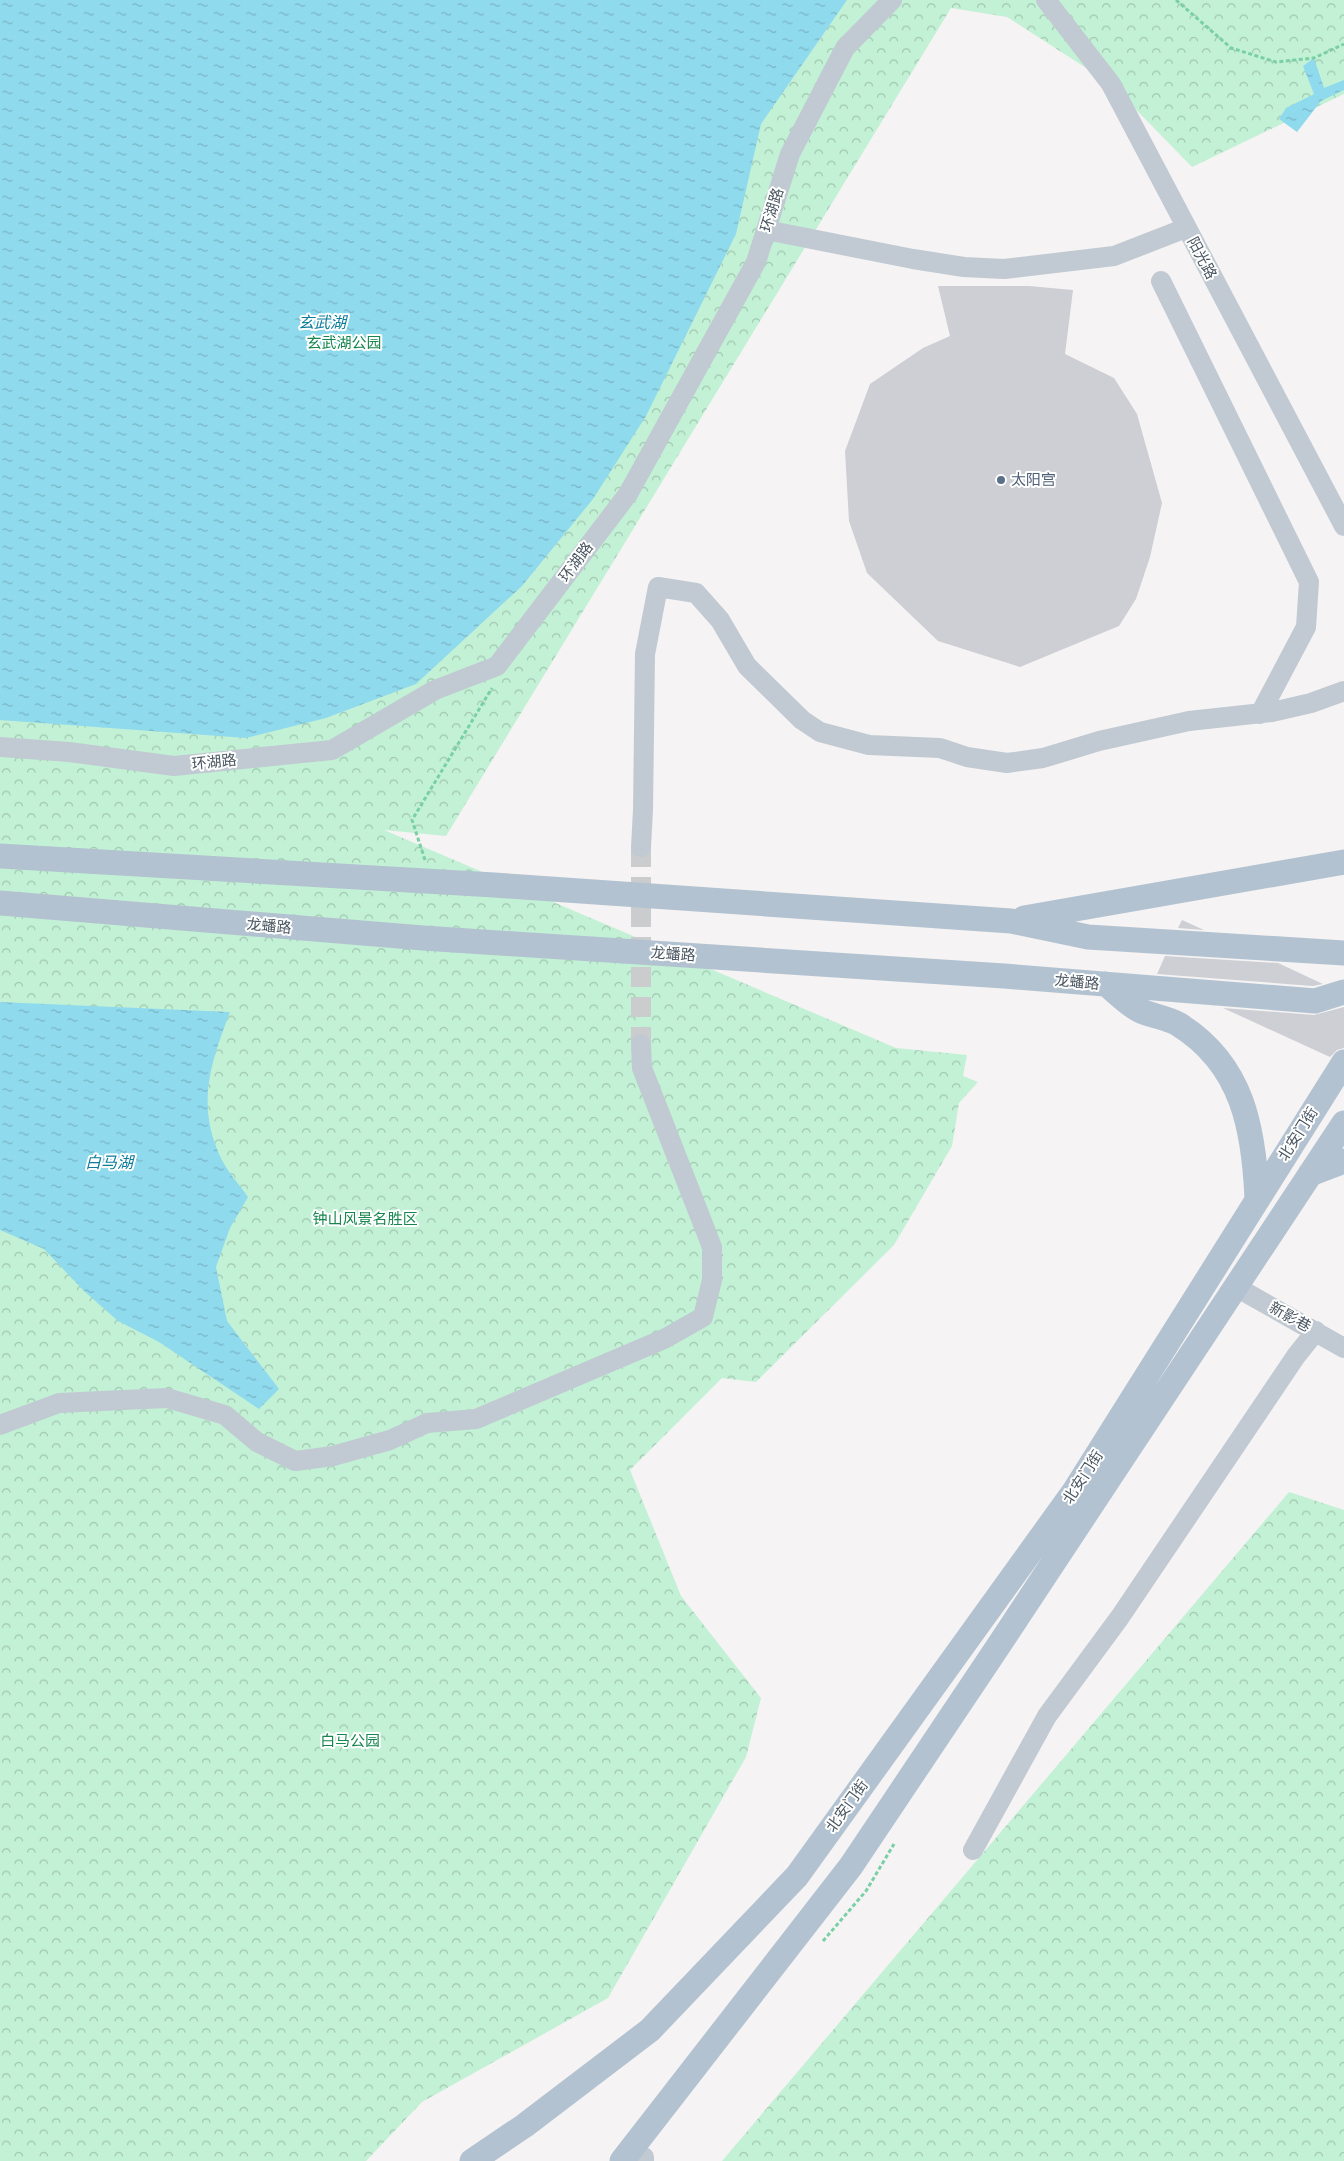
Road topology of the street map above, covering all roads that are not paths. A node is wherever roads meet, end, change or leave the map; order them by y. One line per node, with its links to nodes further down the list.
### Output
1 (892, 0): 4 (street, 环湖路)
2 (1046, 0): 3 (street, 阳光路)
3 (1186, 228): 4 (street); 6 (street, 阳光路)
4 (766, 230): 9 (street, 环湖路)
5 (1161, 281): 8 (street)
6 (1344, 526)
7 (1344, 691): 8 (street)
8 (1260, 714): 10 (street)
9 (0, 747)
10 (640, 848)
11 (0, 856): 14 (main road)
12 (1344, 862): 14 (main road)
13 (0, 903): 16 (main road, 龙蟠路)
14 (1011, 921): 15 (main road)
15 (1344, 953)
16 (1106, 984): 17 (main road, 龙蟠路); 23 (main road)
17 (1344, 992)
18 (641, 1044): 27 (street)
19 (1344, 1062): 23 (main road, 北安门街)
20 (1344, 1123): 22 (main road)
21 (1344, 1161): 22 (main road)
22 (1310, 1174): 24 (main road)
23 (1257, 1199): 30 (main road, 北安门街)
24 (1236, 1286): 25 (street, 新影巷); 29 (main road)
25 (1316, 1331): 26 (street, 新影巷); 28 (street)
26 (1344, 1348)
27 (0, 1425)
28 (973, 1850)
29 (637, 2160)
30 (472, 2161)

